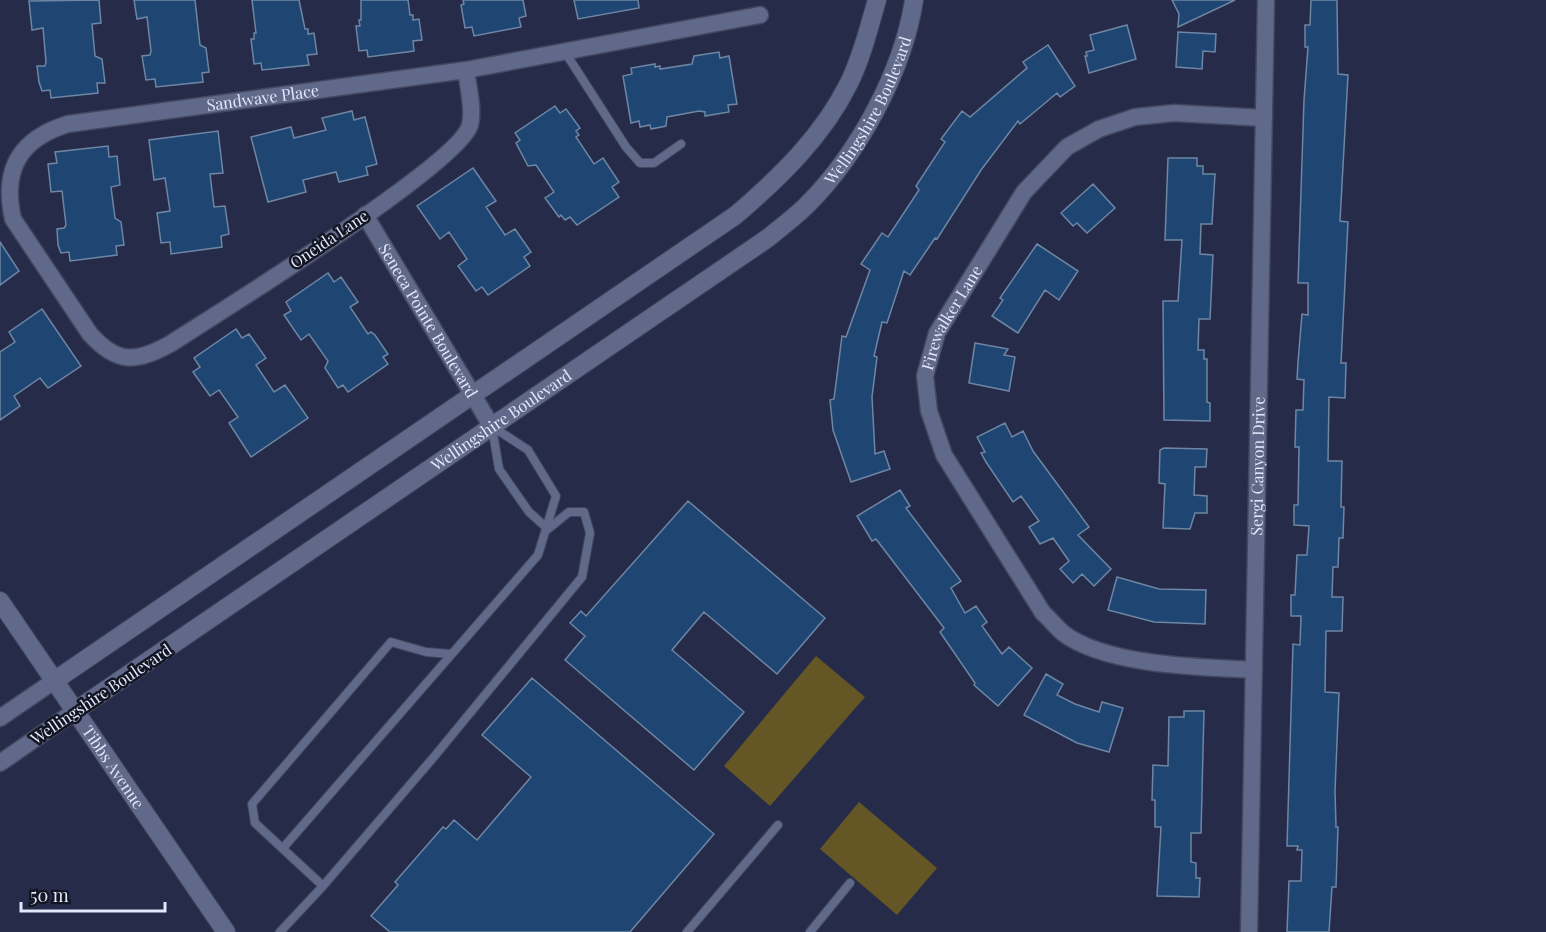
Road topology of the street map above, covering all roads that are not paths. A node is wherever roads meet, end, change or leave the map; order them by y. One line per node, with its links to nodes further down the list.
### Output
1 (877, 0): 11 (street, Wellingshire Boulevard)
2 (914, 0): 12 (street, Wellingshire Boulevard)
3 (1266, 0): 7 (street, Sergi Canyon Drive)
4 (759, 15): 5 (street, Sandwave Place)
5 (565, 52): 6 (street, Sandwave Place); 8 (lane)
6 (466, 70): 9 (street, Oneida Lane); 10 (street, Sandwave Place)
7 (1264, 118): 16 (street, Sergi Canyon Drive); 16 (street, Firewalker Lane)
8 (681, 144)
9 (365, 215): 10 (street, Oneida Lane); 11 (street, Seneca Pointe Boulevard)
10 (126, 359)
11 (475, 395): 12 (street, Seneca Pointe Boulevard); 17 (street, Wellingshire Boulevard)
12 (492, 426): 13 (lane); 13 (lane); 18 (street, Wellingshire Boulevard)
13 (548, 529): 15 (lane); 24 (lane)
14 (0, 601): 17 (street, Tibbs Avenue)
15 (451, 654): 22 (lane); 22 (lane)
16 (1254, 670): 29 (street, Sergi Canyon Drive)
17 (54, 681): 18 (street, Tibbs Avenue); 19 (street, Wellingshire Boulevard)
18 (75, 711): 20 (street, Wellingshire Boulevard); 25 (street, Tibbs Avenue)
19 (0, 718)
20 (0, 763)
21 (777, 825): 27 (lane)
22 (283, 848): 24 (lane)
23 (850, 883): 28 (lane)
24 (323, 886): 26 (lane)
25 (226, 932)
26 (280, 932)
27 (687, 932)
28 (810, 932)
29 (1249, 932)

